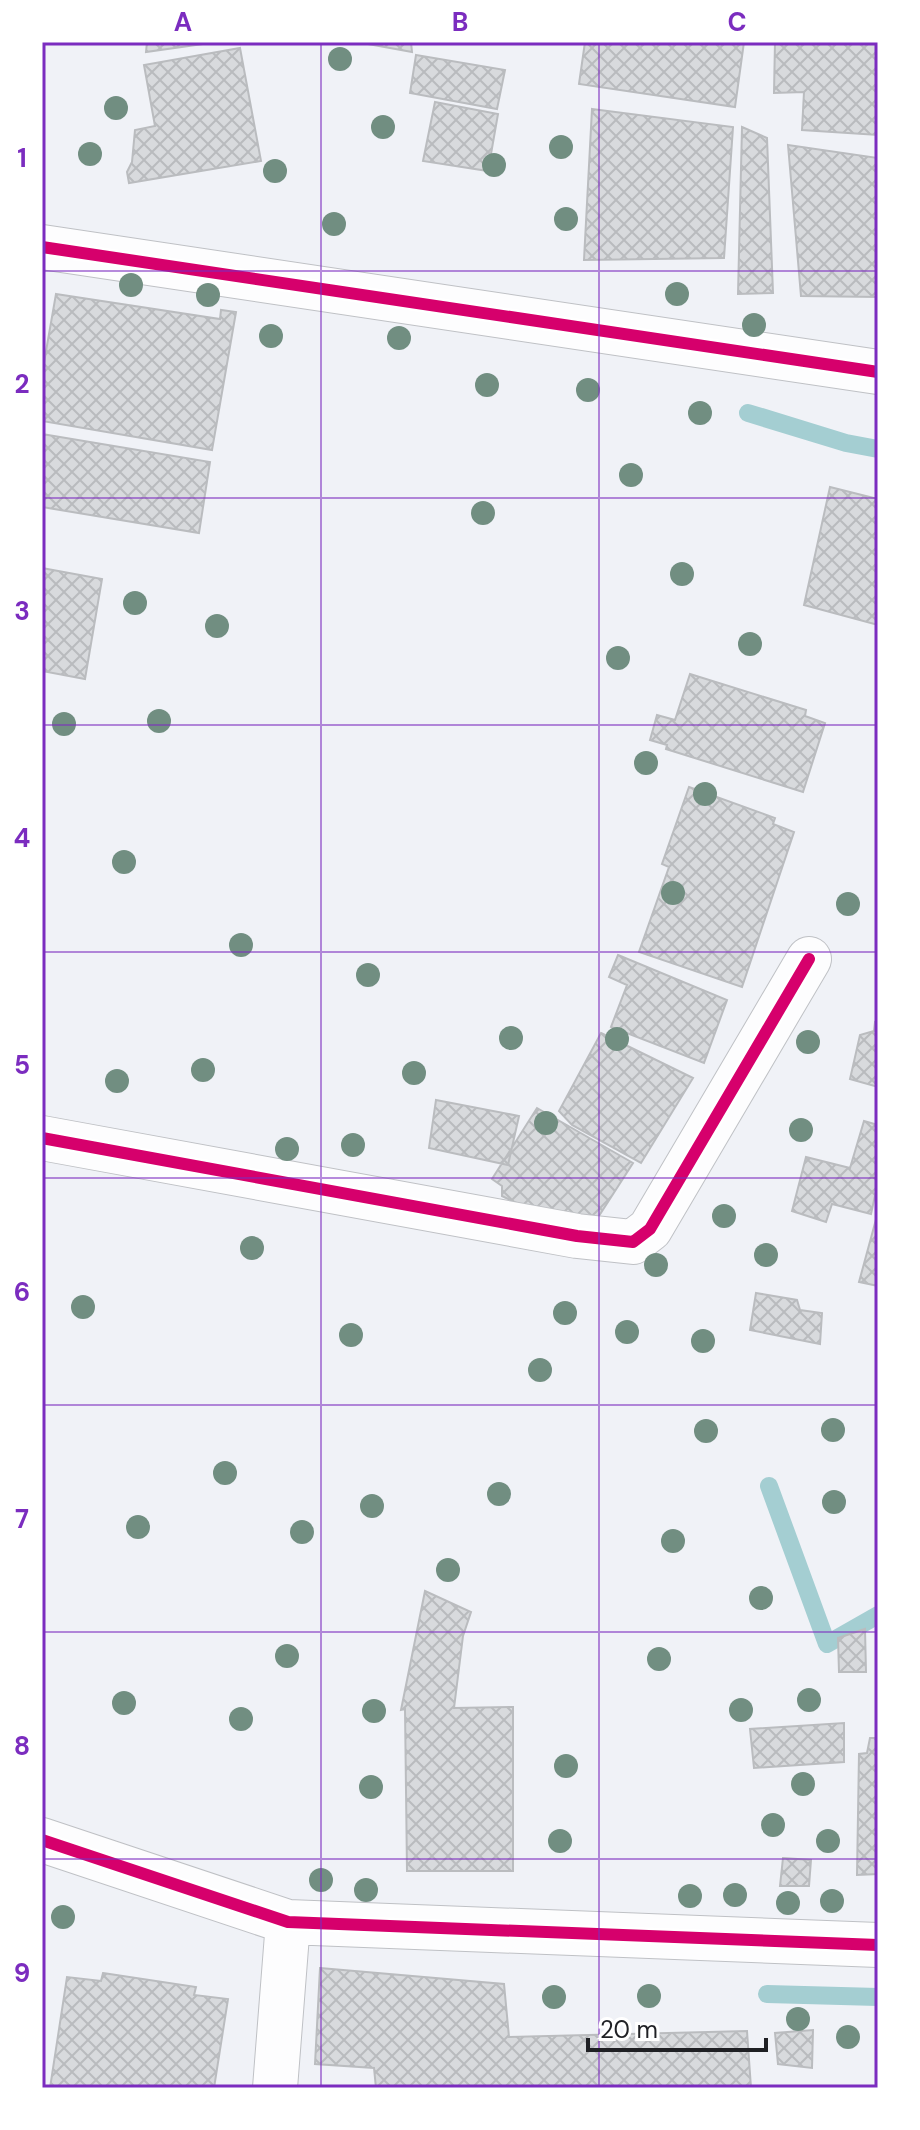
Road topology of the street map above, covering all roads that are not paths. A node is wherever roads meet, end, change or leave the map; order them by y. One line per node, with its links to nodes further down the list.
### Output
1 (42, 247): 2 (street)
2 (878, 372)
3 (809, 959): 4 (street)
4 (42, 1138)
5 (42, 1840): 6 (street)
6 (288, 1922): 7 (street); 8 (street)
7 (878, 1945)
8 (275, 2088)

